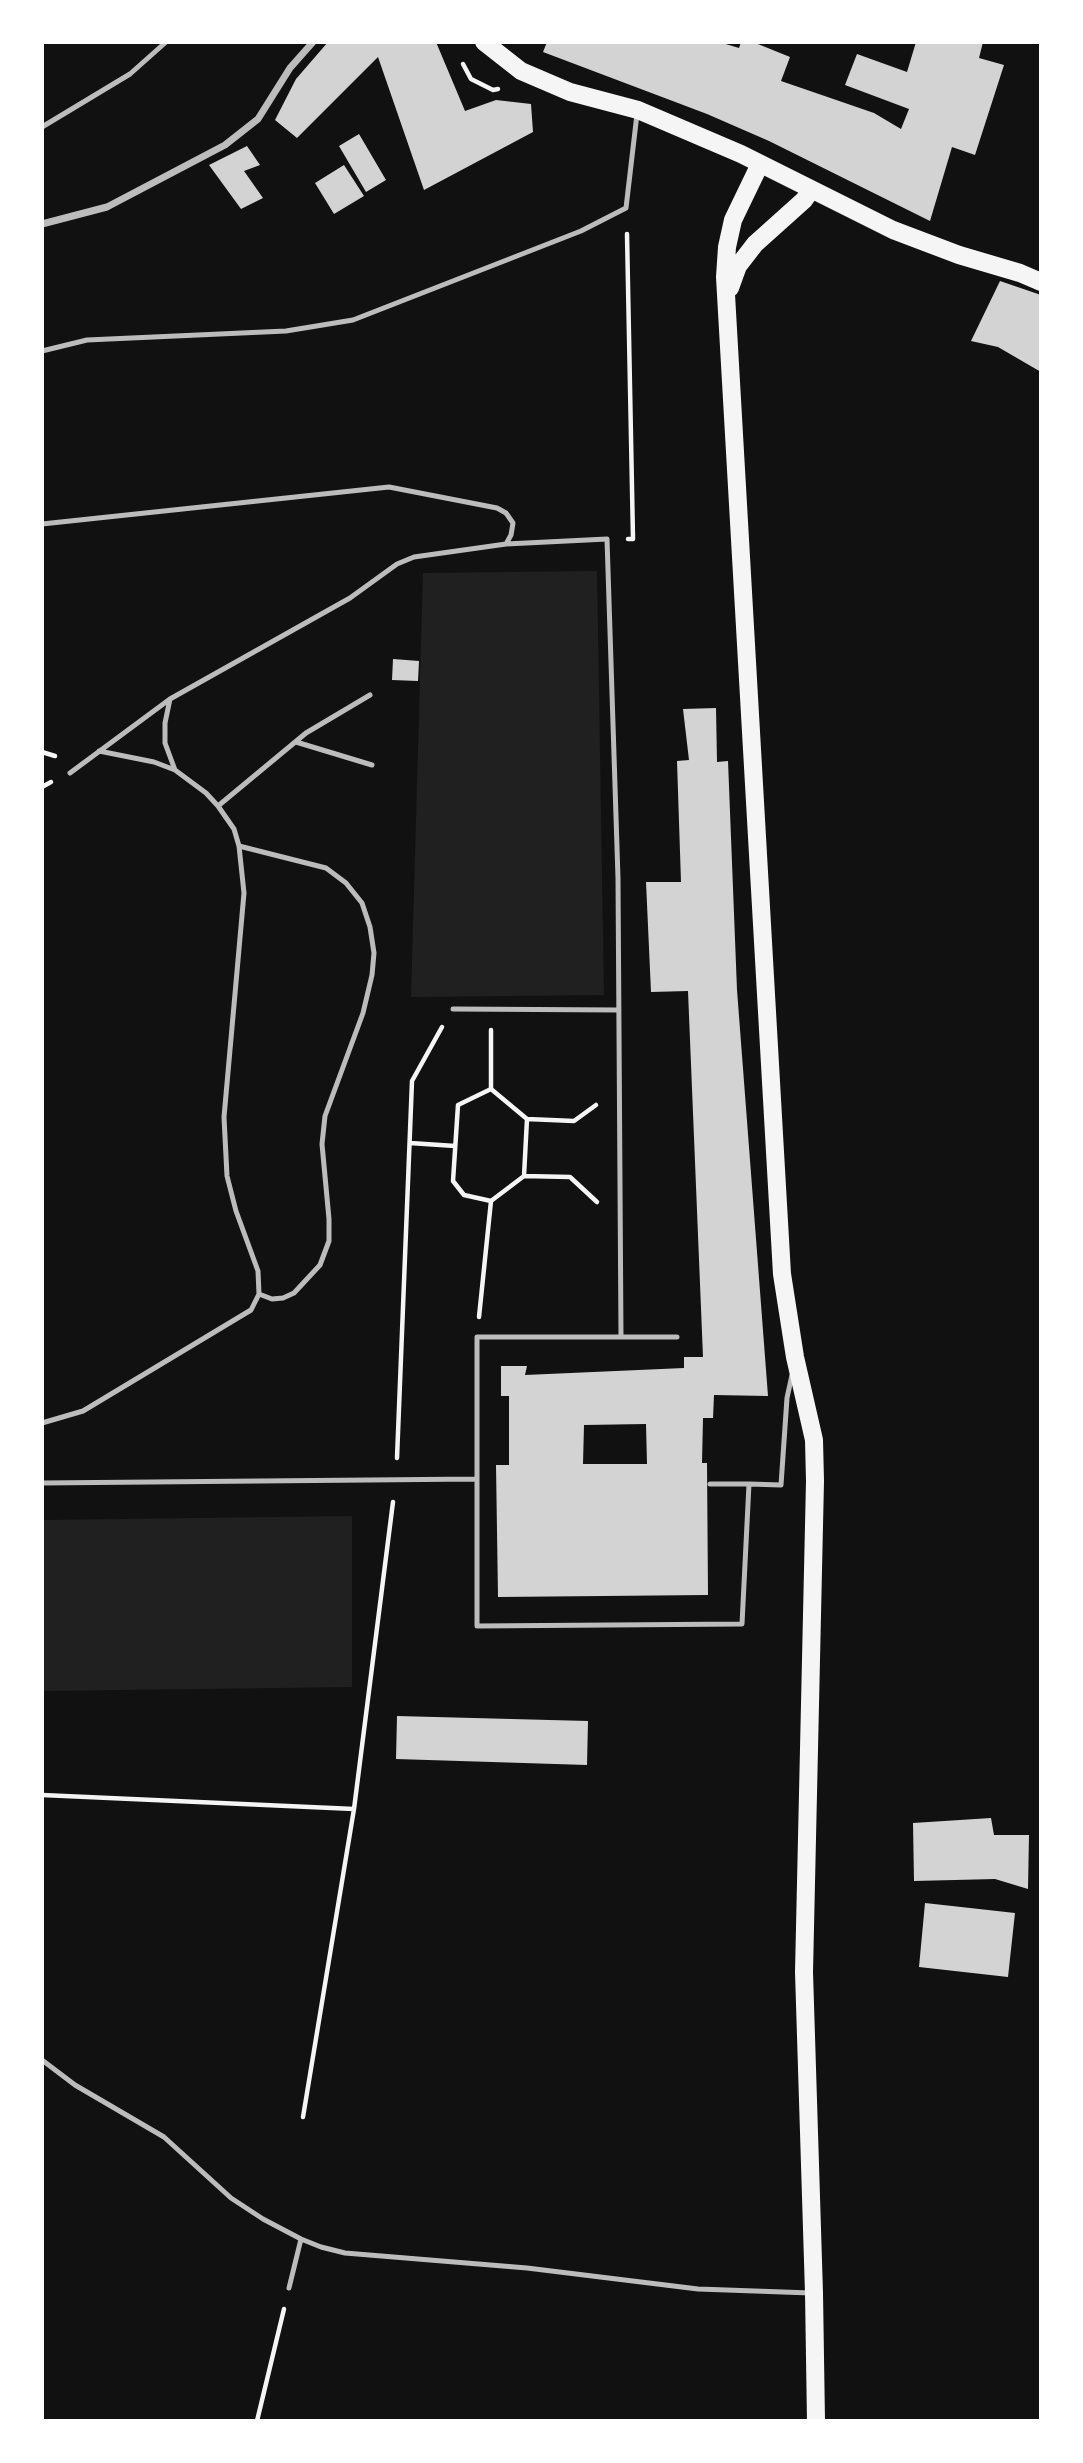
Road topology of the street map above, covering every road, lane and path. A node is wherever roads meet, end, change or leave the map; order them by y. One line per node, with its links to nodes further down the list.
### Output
1 (166, 42): 5 (lane)
2 (313, 42): 9 (street)
3 (484, 42): 4 (main road)
4 (638, 110): 6 (main road); 8 (lane)
5 (42, 127)
6 (760, 164): 7 (main road); 11 (main road)
7 (811, 190): 10 (main road); 11 (main road)
8 (626, 208): 12 (lane); 14 (path)
9 (42, 224)
10 (1041, 282)
11 (727, 294): 40 (main road)
12 (42, 351)
13 (42, 524): 15 (lane)
14 (633, 539)
15 (506, 544): 17 (lane); 27 (lane)
16 (370, 695): 18 (lane)
17 (170, 699): 19 (lane); 21 (lane)
18 (296, 742): 20 (lane); 23 (lane)
19 (99, 751): 21 (lane); 22 (lane)
20 (372, 765)
21 (175, 769): 23 (lane)
22 (71, 773)
23 (218, 807): 24 (lane)
24 (239, 846): 36 (lane); 36 (lane)
25 (453, 1009): 26 (lane); 31 (path)
26 (491, 1009): 27 (lane); 29 (path)
27 (619, 1010): 28 (lane)
28 (620, 1088): 30 (path); 35 (lane)
29 (491, 1089): 30 (path); 32 (path)
30 (527, 1119): 33 (path)
31 (410, 1143): 32 (path); 42 (path)
32 (455, 1146): 34 (path)
33 (524, 1176): 34 (path); 35 (path)
34 (491, 1201): 37 (path)
35 (620, 1224): 38 (lane)
36 (260, 1294): 41 (lane)
37 (477, 1337): 38 (lane); 43 (lane)
38 (621, 1337): 39 (lane)
39 (677, 1337)
40 (795, 1357): 46 (lane); 53 (main road)
41 (42, 1423)
42 (396, 1479): 43 (lane); 44 (lane); 48 (path)
43 (477, 1479): 46 (lane)
44 (42, 1483)
45 (710, 1484): 46 (lane)
46 (749, 1485)
47 (42, 1795): 48 (path)
48 (354, 1809): 50 (path)
49 (42, 2060): 51 (lane)
50 (303, 2117)
51 (301, 2239): 52 (lane); 53 (lane)
52 (289, 2288): 54 (path)
53 (814, 2293): 55 (main road)
54 (257, 2421)
55 (816, 2421)

